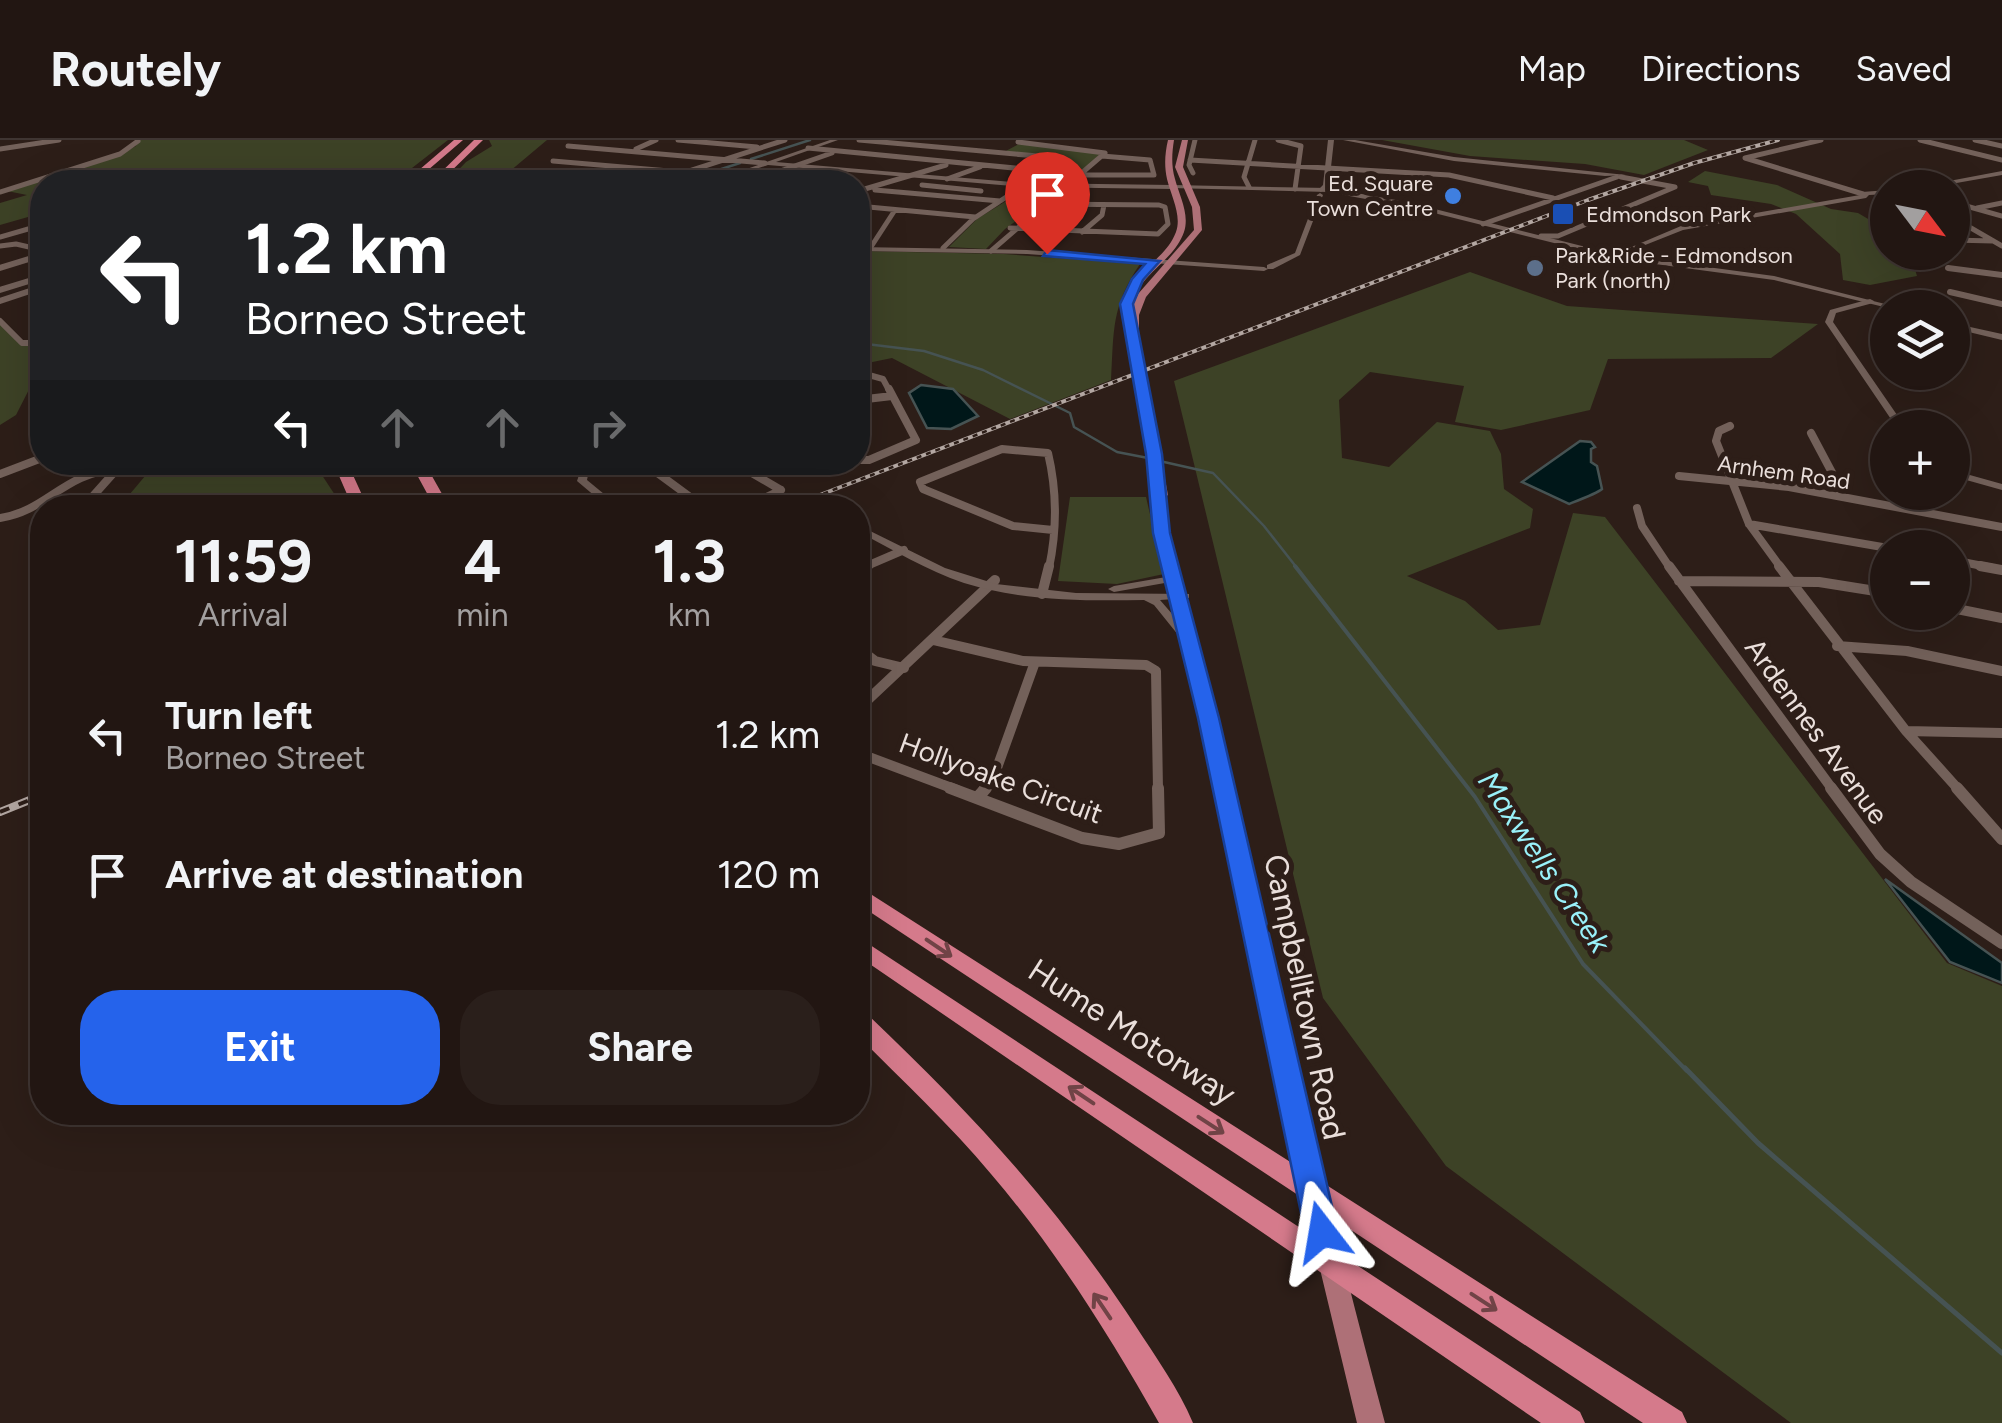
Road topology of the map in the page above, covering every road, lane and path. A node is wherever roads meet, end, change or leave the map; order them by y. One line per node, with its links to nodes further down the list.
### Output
1 (59, 140): 29 (street)
2 (460, 140): 54 (highway)
3 (479, 140): 55 (highway)
4 (574, 140): 26 (street)
5 (656, 140): 31 (street)
6 (678, 140): 25 (street)
7 (750, 140): 25 (street)
8 (785, 140): 27 (street)
9 (835, 140): 28 (street)
10 (859, 140): 23 (street)
11 (1171, 140): 80 (main road, Campbelltown Road)
12 (1185, 140): 81 (main road)
13 (1195, 140): 41 (street)
14 (1255, 140): 47 (street)
15 (1278, 140): 50 (street)
16 (1334, 140): 52 (street); 52 (street)
17 (1346, 140): 39 (street)
18 (1358, 140): 39 (street)
19 (1821, 140): 89 (street)
20 (1920, 140): 36 (street)
21 (1976, 140): 30 (street)
22 (134, 141): 53 (street)
23 (873, 141): 32 (street); 33 (street)
24 (1018, 141): 32 (street); 34 (street)
25 (735, 145): 27 (street); 37 (street)
26 (568, 146): 31 (street); 43 (street)
27 (762, 148): 40 (street)
28 (808, 148): 33 (street); 45 (street)
29 (0, 149)
30 (2002, 149): 36 (street)
31 (632, 151): 37 (street)
32 (991, 151): 35 (street); 38 (street)
33 (834, 152): 46 (street); 48 (street)
34 (1103, 154): 68 (street); 68 (street)
35 (1032, 155): 44 (street); 62 (street)
36 (1981, 155): 42 (street)
37 (697, 157): 40 (street); 57 (street)
38 (973, 157): 44 (street); 46 (street)
39 (1455, 158): 70 (street)
40 (726, 160): 45 (street); 58 (street)
41 (1190, 160): 47 (street); 65 (street)
42 (2002, 160)
43 (554, 161): 56 (street); 57 (street)
44 (1024, 161): 51 (street)
45 (764, 163): 48 (street); 59 (street)
46 (952, 163): 49 (street); 69 (street)
47 (1249, 164): 50 (street); 79 (street)
48 (795, 166): 60 (street); 61 (street)
49 (983, 166): 51 (street); 63 (street)
50 (1298, 167): 52 (street); 82 (street)
51 (1016, 168): 62 (street); 67 (street)
52 (1331, 168): 88 (street); 88 (street); 91 (street)
53 (68, 170)
54 (424, 170)
55 (448, 170)
56 (544, 170)
57 (658, 170)
58 (694, 170)
59 (744, 170)
60 (784, 170)
61 (841, 170)
62 (1045, 171): 76 (street)
63 (968, 172): 67 (street); 71 (street)
64 (870, 173): 69 (street)
65 (1193, 173)
66 (2000, 174): 72 (street)
67 (1006, 175): 74 (street)
68 (1086, 175): 78 (street)
69 (910, 176): 71 (street); 77 (street)
70 (1618, 176): 91 (street); 115 (street)
71 (944, 179): 74 (street); 75 (street)
72 (1970, 179)
73 (30, 182): 85 (street)
74 (994, 183): 76 (street)
75 (922, 185): 86 (street); 87 (street)
76 (1025, 185): 78 (street); 92 (street)
77 (870, 186)
78 (1070, 187): 80 (street); 96 (street)
79 (1248, 187): 81 (main road); 82 (main road); 83 (main road)
80 (1173, 188): 81 (main road); 126 (main road, Campbelltown Road)
81 (1188, 188): 83 (main road); 128 (main road)
82 (1295, 188): 88 (main road)
83 (1272, 189): 88 (main road)
84 (870, 190): 87 (street)
85 (0, 191)
86 (981, 191)
87 (899, 192): 92 (street); 93 (street)
88 (1327, 193): 106 (main road); 107 (street); 113 (street)
89 (1867, 195): 90 (street); 94 (street)
90 (1870, 195)
91 (1552, 198): 106 (street)
92 (1000, 201): 105 (street)
93 (870, 202)
94 (1829, 202): 103 (street)
95 (2002, 203): 100 (street)
96 (1042, 204): 97 (street); 110 (street)
97 (1104, 206): 111 (street); 111 (street)
98 (870, 207): 102 (street)
99 (1970, 207): 100 (street)
100 (1974, 208): 101 (street); 104 (street)
101 (1970, 209)
102 (895, 210): 105 (street); 120 (street)
103 (1778, 210): 125 (street)
104 (2002, 216)
105 (976, 217): 121 (street)
106 (1485, 223): 112 (main road)
107 (1316, 226): 113 (street); 130 (street)
108 (1970, 226): 117 (street)
109 (30, 228): 114 (street)
110 (1010, 228): 111 (street); 123 (street)
111 (1082, 232)
112 (1536, 235): 115 (main road); 127 (main road)
113 (1306, 236): 130 (street)
114 (0, 237)
115 (1561, 239): 125 (main road)
116 (1970, 241): 117 (street)
117 (2000, 243)
118 (0, 246): 119 (street)
119 (30, 248)
120 (870, 248)
121 (943, 248): 122 (street); 123 (street)
122 (870, 250)
123 (991, 251): 126 (street)
124 (30, 254): 129 (street)
125 (1618, 254): 127 (main road)
126 (1156, 259): 128 (street); 142 (main road, Campbelltown Road)
127 (1632, 259): 138 (main road)
128 (1173, 260): 130 (street); 142 (main road)
129 (0, 268)
130 (1267, 268)
131 (1966, 270): 132 (street)
132 (2002, 274)
133 (30, 281): 134 (street)
134 (0, 290)
135 (30, 291): 137 (street)
136 (1970, 297): 139 (street)
137 (0, 300)
138 (1868, 302): 148 (street)
139 (2002, 304)
140 (0, 321): 144 (street)
141 (1970, 327): 143 (main road)
142 (1133, 328): 185 (main road, Campbelltown Road)
143 (2002, 335)
144 (30, 343)
145 (870, 375): 146 (street)
146 (892, 396): 147 (street); 151 (street)
147 (870, 399)
148 (1890, 410)
149 (1730, 426): 161 (street)
150 (1811, 433): 168 (street)
151 (870, 460)
152 (30, 463): 153 (street)
153 (0, 474)
154 (89, 475): 163 (street)
155 (112, 475): 164 (street)
156 (583, 475): 165 (street)
157 (660, 475): 166 (street)
158 (755, 475): 167 (street)
159 (1679, 476): 161 (street, Arnhem Road)
160 (1970, 478): 162 (street)
161 (1733, 482): 168 (street, Arnhem Road); 172 (street)
162 (2002, 487)
163 (49, 495)
164 (94, 495)
165 (600, 495)
166 (687, 495)
167 (771, 495)
168 (1845, 497): 173 (street, Arnhem Road)
169 (1638, 508): 181 (street, Ardennes Avenue)
170 (30, 511): 171 (street)
171 (0, 518)
172 (1749, 524): 176 (street); 182 (street)
173 (2002, 527)
174 (1053, 530): 174 (street); 184 (street)
175 (870, 534): 177 (street)
176 (1870, 545)
177 (904, 550): 179 (street); 183 (street)
178 (1970, 564): 180 (street)
179 (870, 565)
180 (2002, 570)
181 (1679, 581): 182 (street); 204 (street, Ardennes Avenue)
182 (1792, 581): 186 (street); 192 (street)
183 (992, 583): 184 (street); 190 (street)
184 (1043, 591): 185 (street); 187 (street)
185 (1178, 591): 187 (street); 191 (main road, Campbelltown Road)
186 (1870, 591)
187 (1146, 596): 191 (street)
188 (1970, 612): 189 (street)
189 (2002, 618)
190 (933, 640): 194 (street, Hollyoake Circuit); 195 (street)
191 (1190, 642): 208 (main road, Campbelltown Road)
192 (1837, 646): 196 (street); 198 (street)
193 (870, 657): 195 (street)
194 (1035, 662): 201 (street); 201 (street, Hollyoake Circuit)
195 (904, 668): 197 (street)
196 (2002, 671)
197 (870, 698)
198 (1906, 731): 199 (street); 202 (street)
199 (2002, 733)
200 (870, 756): 201 (street, Hollyoake Circuit)
201 (978, 797)
202 (2002, 839)
203 (870, 902): 210 (highway, Hume Motorway, one-way to 210)
204 (2002, 943)
205 (870, 953): 209 (highway, one-way to 205)
206 (870, 1033): 207 (highway, one-way to 206)
207 (1177, 1423)
208 (1371, 1423)
209 (1569, 1423)
210 (1671, 1423)

